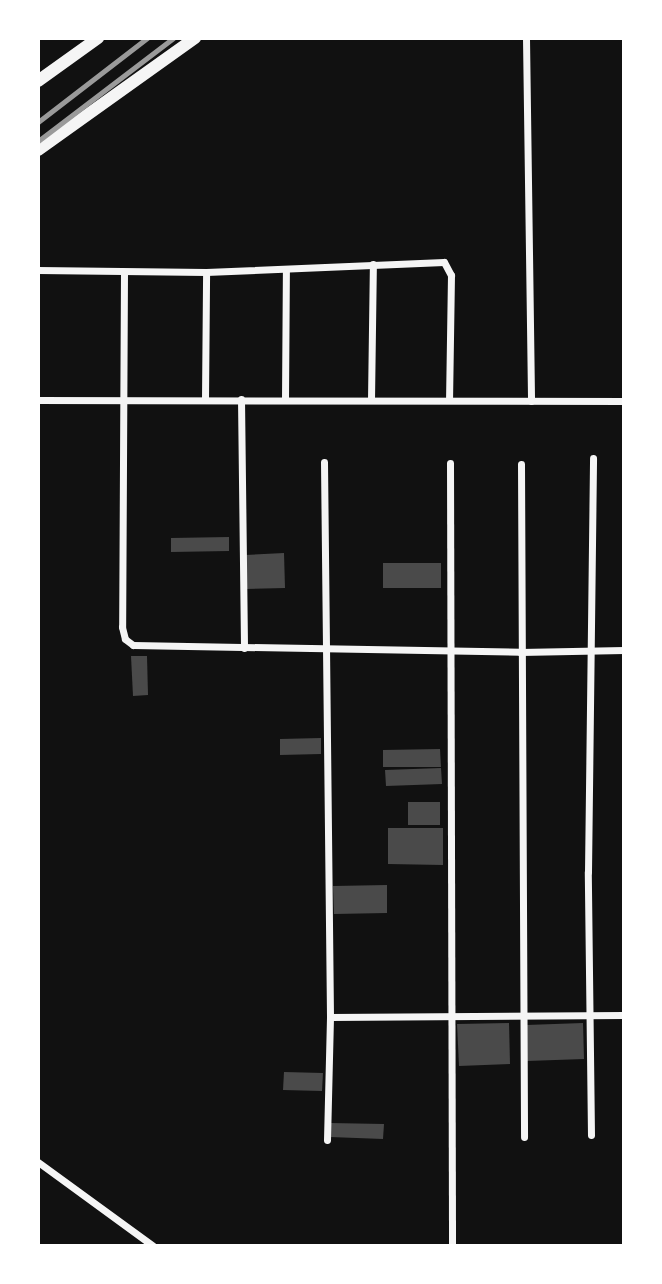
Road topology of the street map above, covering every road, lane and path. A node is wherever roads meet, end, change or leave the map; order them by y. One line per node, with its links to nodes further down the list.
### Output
1 (98, 38): 4 (street)
2 (195, 38): 5 (street)
3 (526, 38): 18 (street)
4 (38, 81)
5 (38, 150)
6 (373, 264): 7 (street); 16 (street); 17 (street)
7 (286, 269): 9 (street); 15 (street)
8 (38, 270): 10 (street)
9 (206, 272): 10 (street); 12 (street)
10 (124, 273): 11 (street)
11 (122, 399): 12 (street); 14 (street); 24 (street)
12 (205, 399): 13 (street)
13 (241, 399): 15 (street); 24 (street)
14 (38, 400)
15 (285, 400): 16 (street)
16 (371, 400): 17 (street)
17 (449, 400): 18 (street)
18 (531, 401): 19 (street)
19 (624, 401)
20 (593, 458): 28 (street)
21 (324, 462): 25 (street)
22 (450, 463): 27 (street)
23 (521, 464): 29 (street)
24 (244, 648): 25 (street)
25 (324, 650): 27 (street); 34 (street)
26 (624, 650): 28 (street)
27 (449, 651): 29 (street); 33 (street)
28 (590, 651): 29 (street); 31 (street)
29 (520, 653): 30 (street)
30 (522, 1015): 31 (street); 33 (street); 36 (street)
31 (590, 1015): 32 (street); 35 (street)
32 (624, 1015)
33 (450, 1016): 34 (street); 40 (street)
34 (330, 1017): 37 (street)
35 (591, 1135)
36 (524, 1137)
37 (327, 1140)
38 (39, 1163): 39 (street)
39 (153, 1245)
40 (452, 1245)

